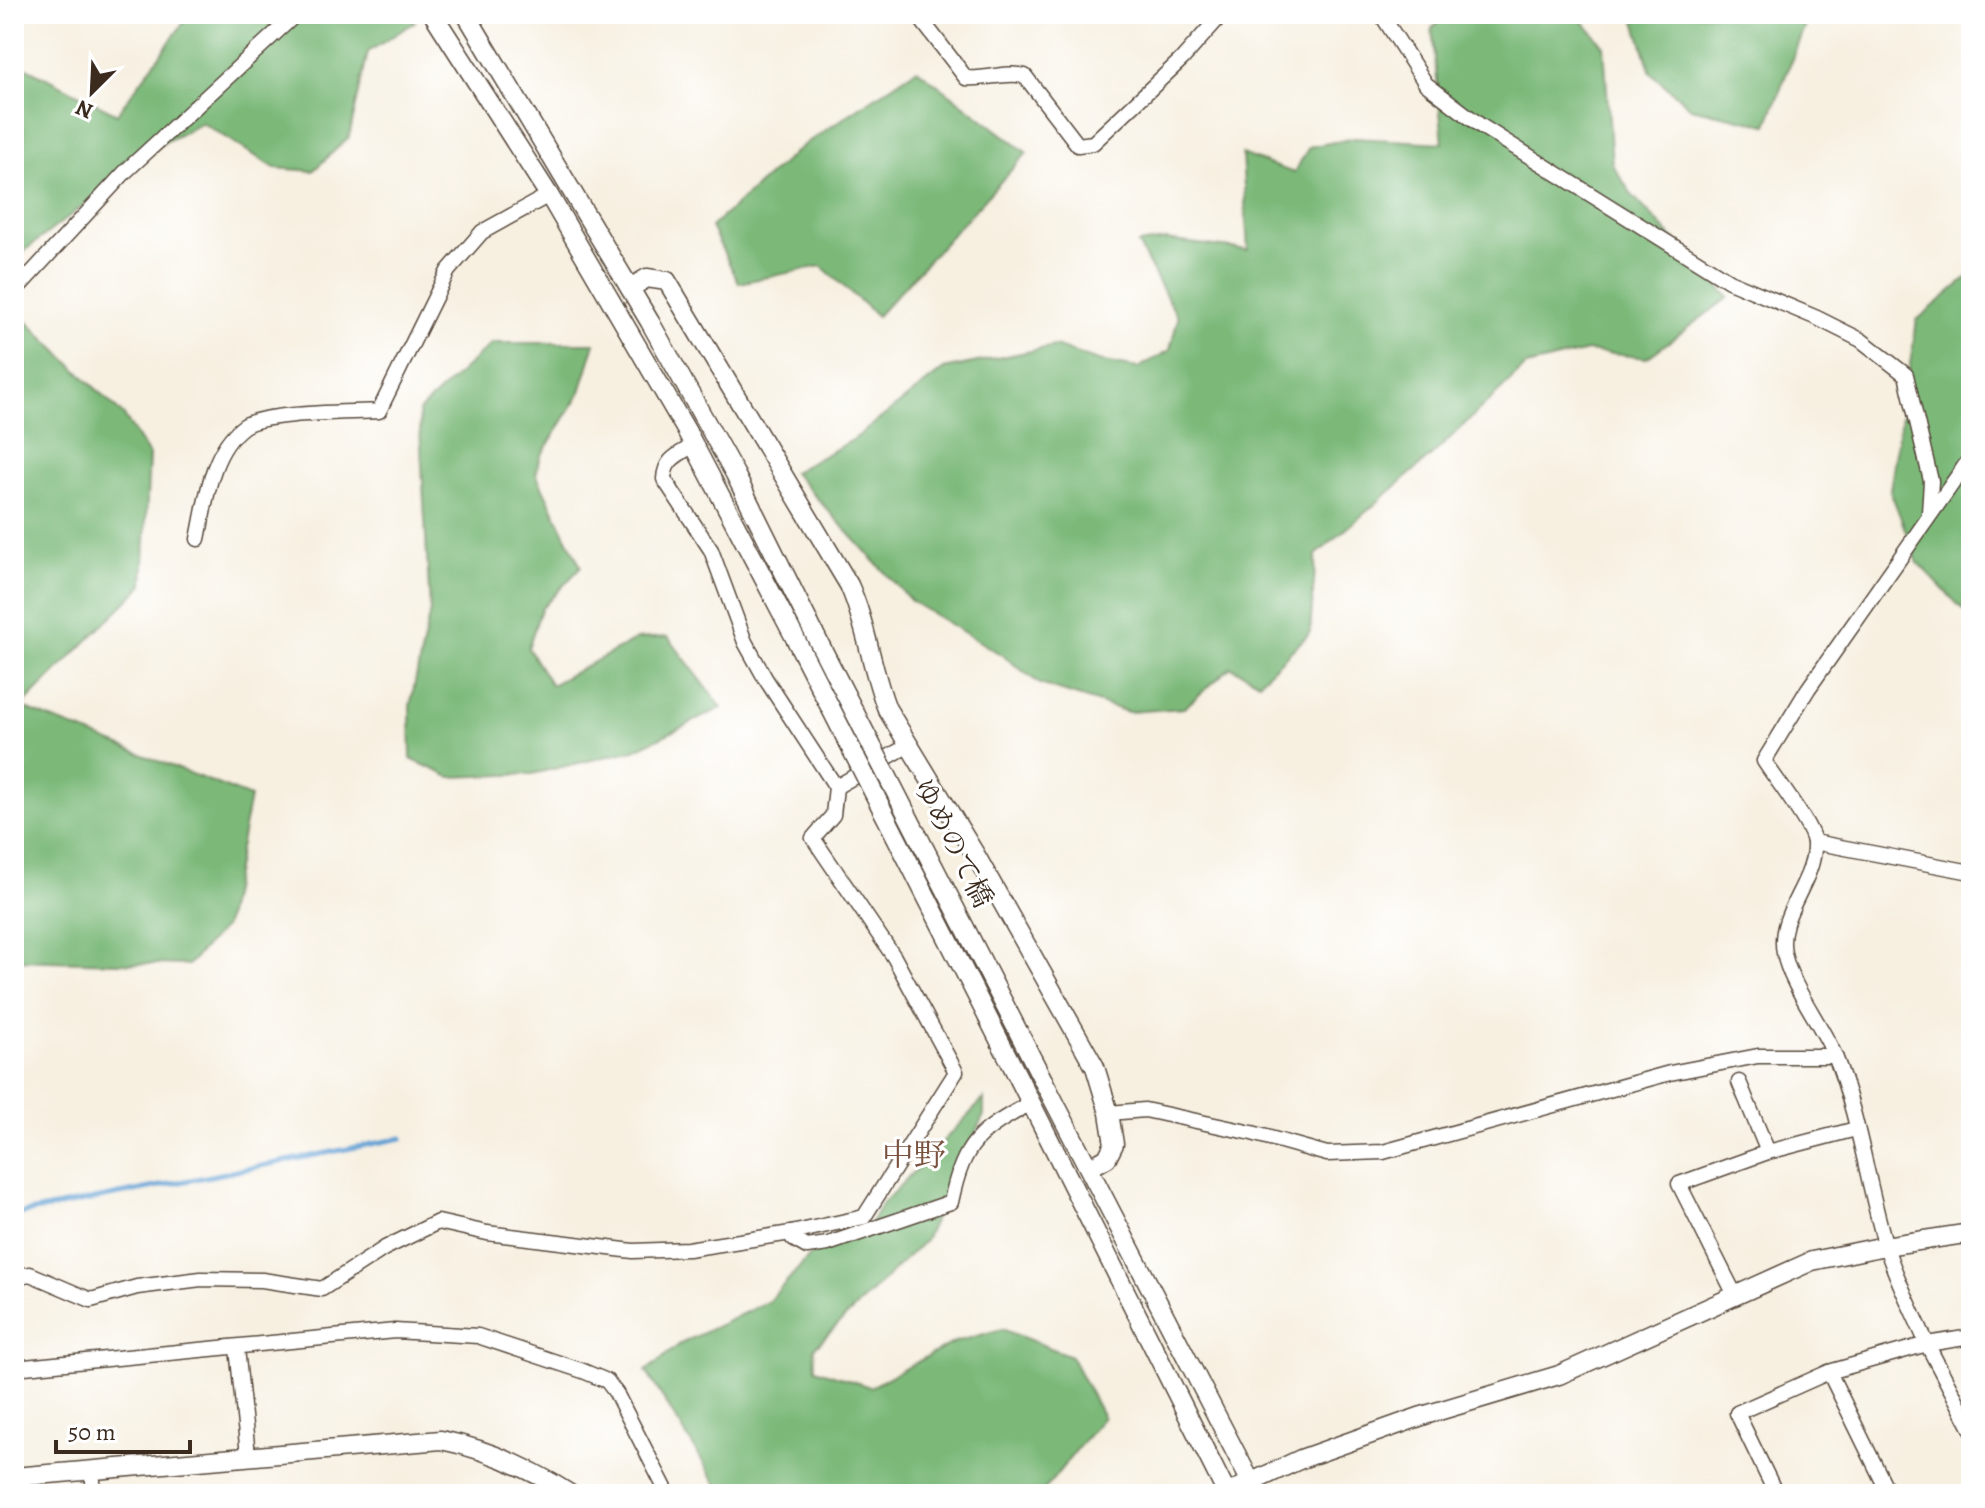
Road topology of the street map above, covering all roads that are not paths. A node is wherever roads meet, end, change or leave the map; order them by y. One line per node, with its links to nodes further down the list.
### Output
1 (296, 14): 9 (street)
2 (433, 14): 7 (street, ゆめのて橋)
3 (466, 14): 8 (street, ゆめのて橋)
4 (917, 14): 5 (street)
5 (1222, 14)
6 (1381, 14): 12 (street)
7 (549, 195): 10 (street, ゆめのて橋); 13 (street)
8 (630, 288): 14 (street); 24 (street, ゆめのて橋, bridge)
9 (14, 292)
10 (694, 445): 15 (street); 20 (street, ゆめのて橋, bridge)
11 (1971, 457): 12 (street)
12 (1929, 513): 16 (street)
13 (198, 539)
14 (909, 745): 15 (street); 21 (street)
15 (836, 787): 25 (street)
16 (1814, 842): 17 (street); 18 (street)
17 (1971, 872)
18 (1835, 1056): 21 (street); 22 (street)
19 (1739, 1082): 23 (street)
20 (1031, 1103): 25 (street); 43 (street, ゆめのて橋)
21 (1109, 1113): 24 (street)
22 (1856, 1129): 23 (street); 27 (street)
23 (1768, 1152): 29 (street)
24 (1089, 1168): 39 (street, ゆめのて橋)
25 (791, 1233): 28 (street)
26 (1971, 1233): 27 (street)
27 (1885, 1246): 29 (street); 31 (street)
28 (14, 1277)
29 (1736, 1297): 39 (street)
30 (1971, 1337): 31 (street)
31 (1927, 1344): 34 (street); 35 (street)
32 (237, 1348): 33 (street); 36 (street); 42 (street)
33 (14, 1368)
34 (1829, 1372): 44 (street); 45 (street)
35 (1971, 1428)
36 (248, 1455): 37 (street); 41 (street)
37 (92, 1469): 38 (street); 40 (street)
38 (14, 1477)
39 (1254, 1488): 43 (street)
40 (94, 1494)
41 (570, 1494)
42 (668, 1494)
43 (1227, 1494)
44 (1776, 1494)
45 (1889, 1494)

